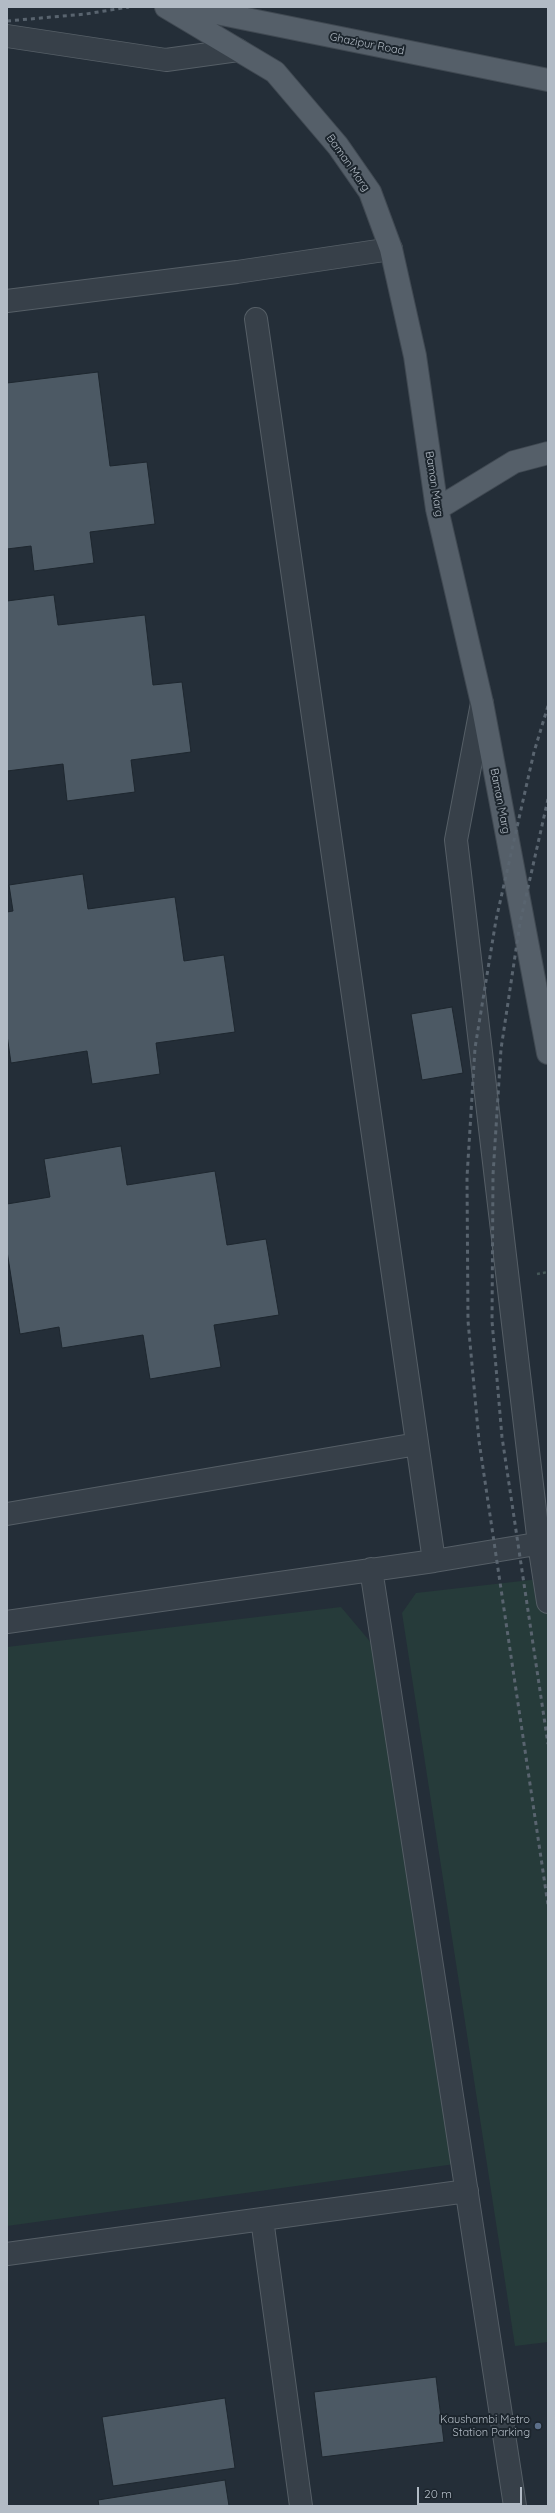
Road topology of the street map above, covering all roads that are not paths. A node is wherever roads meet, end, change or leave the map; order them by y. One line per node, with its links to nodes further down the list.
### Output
1 (166, 7): 4 (main road, Baman Marg)
2 (186, 7): 5 (main road, Ghazipur Road)
3 (7, 36): 4 (street)
4 (238, 50): 6 (main road, Baman Marg)
5 (548, 80)
6 (391, 249): 7 (street); 10 (main road, Baman Marg)
7 (7, 301)
8 (256, 319): 14 (street)
9 (548, 453): 10 (main road)
10 (437, 509): 11 (main road, Baman Marg)
11 (482, 703): 12 (main road, Baman Marg); 16 (street)
12 (546, 1025): 13 (main road, Baman Marg)
13 (548, 1053)
14 (417, 1444): 15 (street); 17 (street)
15 (7, 1514)
16 (543, 1543): 17 (street); 19 (street)
17 (434, 1561): 18 (street)
18 (371, 1569): 20 (street); 21 (street)
19 (548, 1602)
20 (7, 1622)
21 (467, 2191): 22 (street); 25 (street)
22 (262, 2219): 23 (street); 24 (street)
23 (7, 2254)
24 (301, 2506)
25 (515, 2506)

